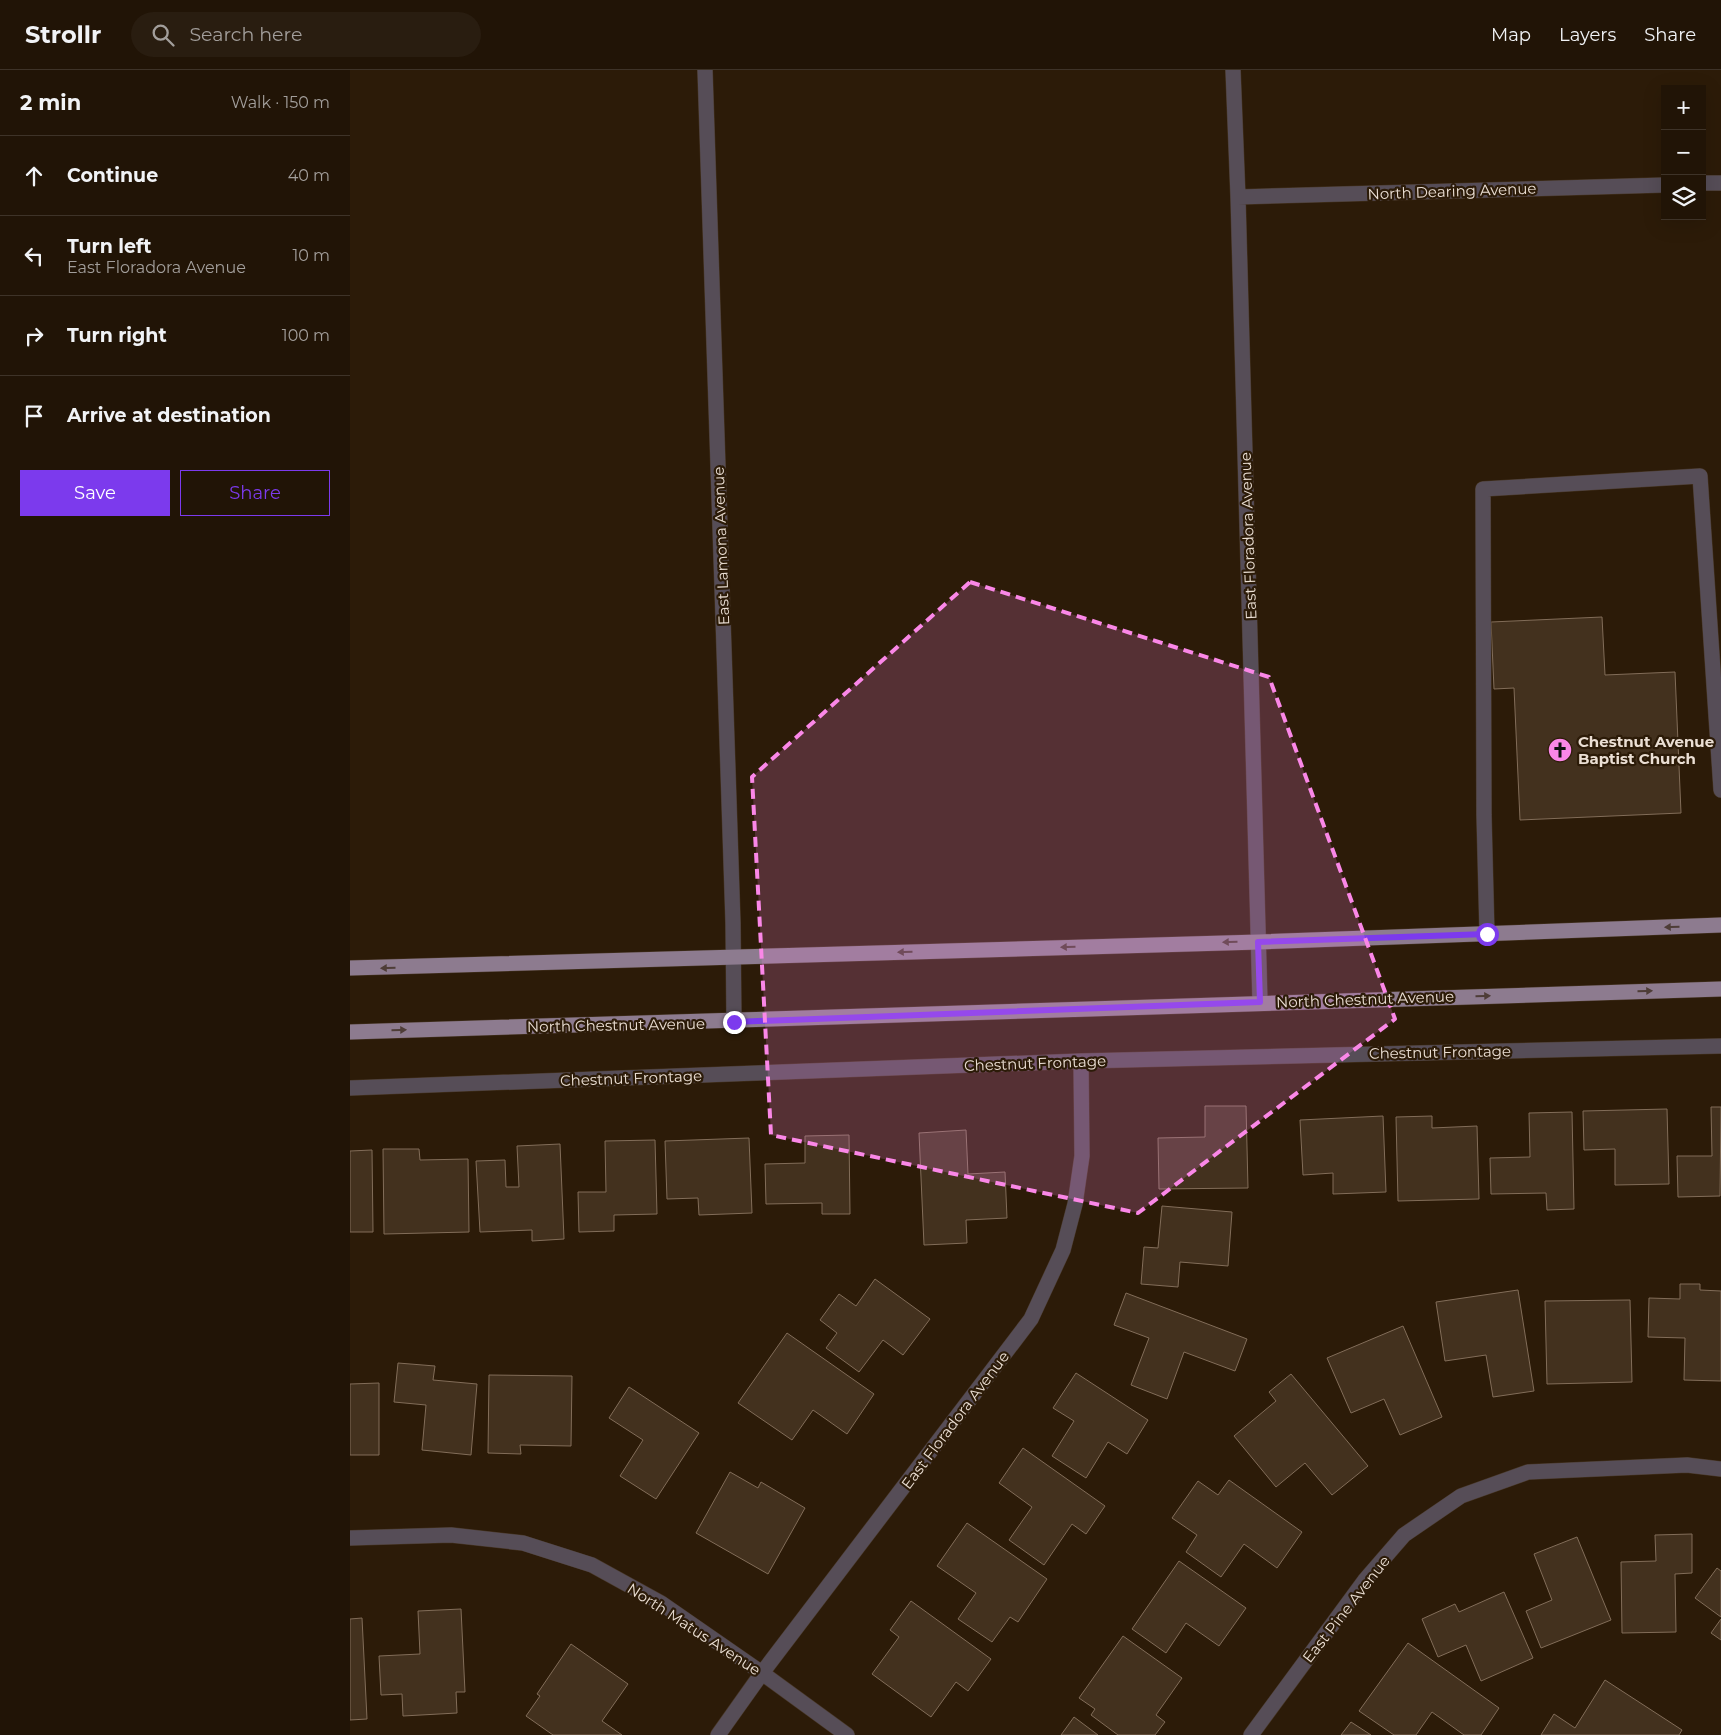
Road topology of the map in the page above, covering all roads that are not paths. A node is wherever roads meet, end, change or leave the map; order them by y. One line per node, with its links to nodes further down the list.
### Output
1 (705, 70): 11 (street, East Lamona Avenue)
2 (1233, 70): 6 (street, East Floradora Avenue)
3 (1721, 183): 4 (street)
4 (1706, 184)
5 (1661, 185): 6 (street, North Dearing Avenue)
6 (1238, 197): 10 (street, East Floradora Avenue)
7 (1721, 790): 9 (street)
8 (1721, 925): 9 (main road, one-way to 9)
9 (1487, 934): 10 (main road)
10 (1258, 942): 11 (main road, one-way to 11); 14 (street, East Floradora Avenue)
11 (734, 957): 12 (main road, one-way to 12); 15 (street, East Lamona Avenue)
12 (350, 968)
13 (1721, 989): 14 (main road, North Chestnut Avenue, one-way to 13)
14 (1260, 1002): 15 (main road, North Chestnut Avenue)
15 (734, 1022): 16 (main road, North Chestnut Avenue, one-way to 15)
16 (350, 1032)
17 (1721, 1046): 18 (street, Chestnut Frontage)
18 (1081, 1061): 19 (street, Chestnut Frontage); 22 (street, East Floradora Avenue)
19 (350, 1088)
20 (1721, 1469): 25 (street, East Pine Avenue)
21 (350, 1538): 22 (street, North Matus Avenue)
22 (762, 1673): 23 (street, East Floradora Avenue); 24 (street, North Matus Avenue)
23 (718, 1735)
24 (847, 1735)
25 (1251, 1735)

